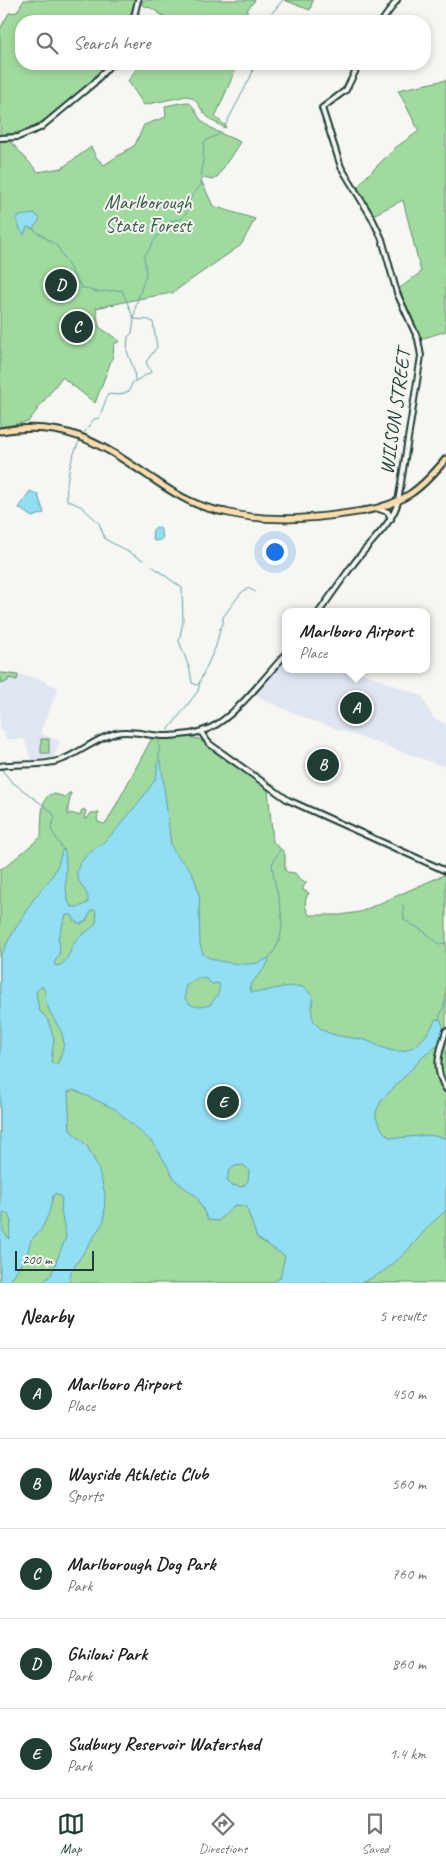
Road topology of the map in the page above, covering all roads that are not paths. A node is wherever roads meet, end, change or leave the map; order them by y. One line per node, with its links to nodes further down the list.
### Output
1 (138, 0): 3 (street)
2 (396, 0): 4 (street)
3 (134, 15)
4 (386, 15)
5 (106, 70): 7 (street)
6 (356, 70): 10 (street, WILSON STREET)
7 (0, 138)
8 (0, 431): 13 (main road)
9 (446, 459): 10 (main road)
10 (398, 502): 11 (main road); 14 (street, WILSON STREET)
11 (379, 509): 12 (main road); 14 (street)
12 (364, 511): 13 (highway)
13 (225, 512)
14 (391, 519): 15 (street, WILSON STREET)
15 (322, 608)
16 (282, 658): 17 (street)
17 (201, 732): 18 (street); 19 (street)
18 (0, 766)
19 (446, 871)
20 (446, 1031): 21 (street)
21 (446, 1089)

